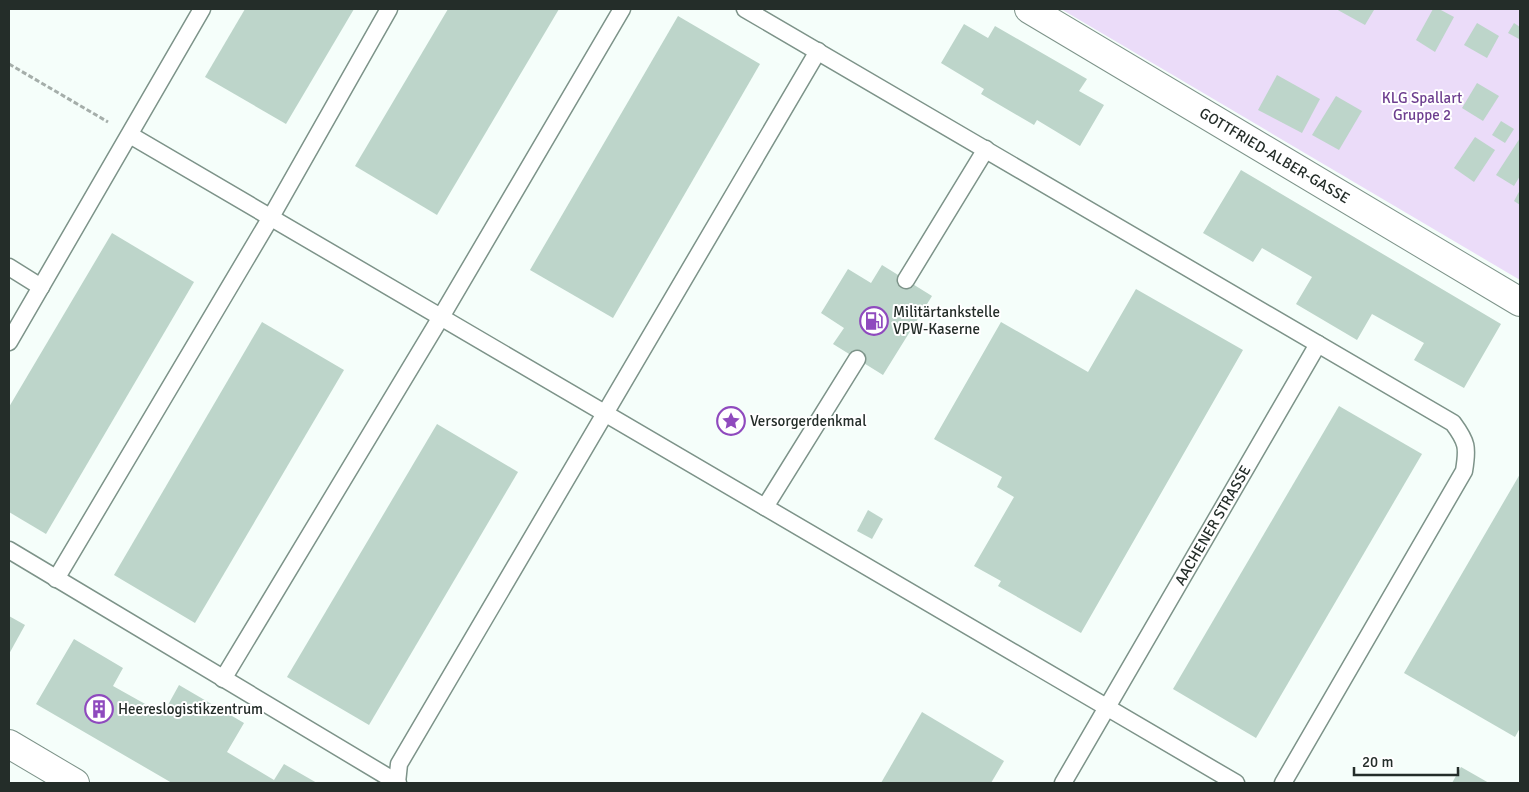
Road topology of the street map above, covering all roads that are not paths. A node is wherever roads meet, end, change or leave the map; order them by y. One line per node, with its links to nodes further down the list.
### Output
1 (202, 9): 7 (lane)
2 (389, 9): 9 (lane)
3 (622, 9): 14 (lane)
4 (745, 9): 6 (lane)
5 (1029, 9): 13 (street, GOTTFRIED-ALBER-GASSE)
6 (818, 52): 8 (lane); 18 (lane)
7 (130, 135): 9 (lane); 12 (lane)
8 (986, 150): 11 (lane); 16 (lane)
9 (270, 217): 14 (lane); 21 (lane)
10 (9, 267): 12 (lane)
11 (906, 280)
12 (41, 286): 15 (lane)
13 (1520, 302)
14 (441, 317): 18 (lane); 22 (lane)
15 (9, 342)
16 (1318, 344): 23 (lane, AACHENER STRASSE); 29 (lane)
17 (856, 359): 19 (lane)
18 (604, 413): 19 (lane); 26 (lane)
19 (765, 507): 23 (lane)
20 (9, 550): 21 (lane)
21 (56, 579): 22 (lane)
22 (223, 679): 26 (lane)
23 (1108, 708): 27 (lane, AACHENER STRASSE); 28 (lane)
24 (9, 744): 25 (street)
25 (75, 783)
26 (397, 783)
27 (1063, 783)
28 (1236, 783)
29 (1283, 783)

